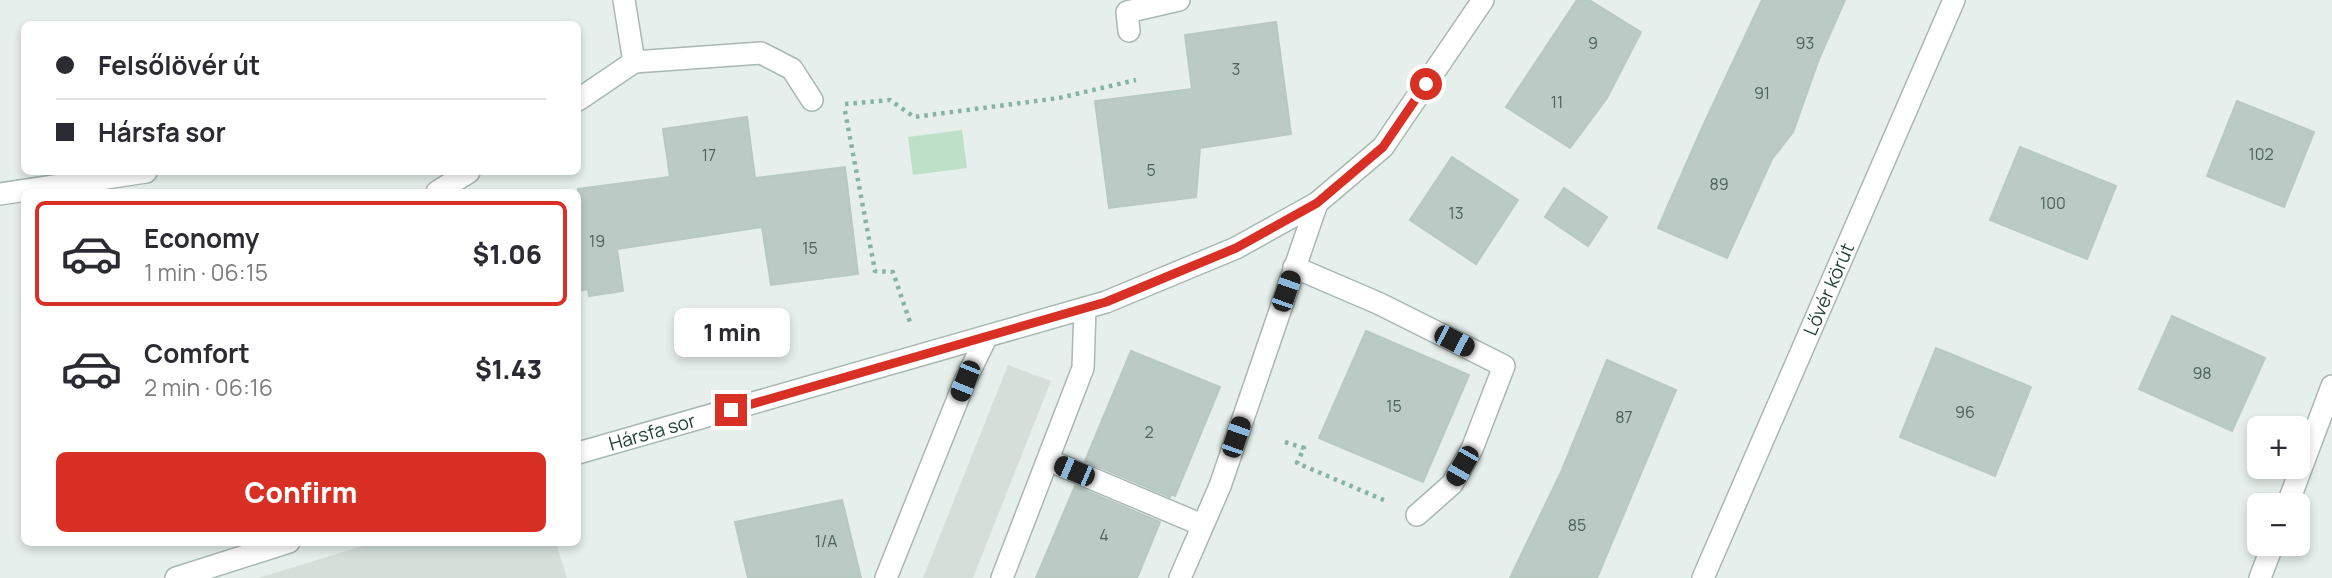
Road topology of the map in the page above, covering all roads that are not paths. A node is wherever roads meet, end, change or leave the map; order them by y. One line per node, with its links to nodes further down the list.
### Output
1 (624, 0): 6 (street)
2 (1179, 0): 5 (street)
3 (1483, 0): 15 (street, Hársfa sor)
4 (1954, 0): 31 (street, Lővér körút)
5 (1129, 31)
6 (634, 62): 7 (street); 8 (street)
7 (581, 98)
8 (811, 100)
9 (126, 175): 11 (street)
10 (464, 175): 12 (street)
11 (33, 189)
12 (442, 189)
13 (21, 191): 14 (street)
14 (0, 194)
15 (1317, 203): 16 (street); 17 (street, Hársfa sor)
16 (1294, 267): 23 (street); 24 (street)
17 (1085, 308): 18 (street, Hársfa sor); 21 (street)
18 (986, 338): 20 (street, Hársfa sor); 28 (street)
19 (2332, 386): 22 (street)
20 (581, 452)
21 (1048, 460): 24 (street); 29 (street)
22 (2292, 493)
23 (1417, 515)
24 (1202, 526): 30 (street)
25 (276, 546): 27 (street)
26 (2268, 556): 32 (street)
27 (176, 578)
28 (886, 578)
29 (1002, 578)
30 (1180, 578)
31 (1703, 578)
32 (2260, 578)

